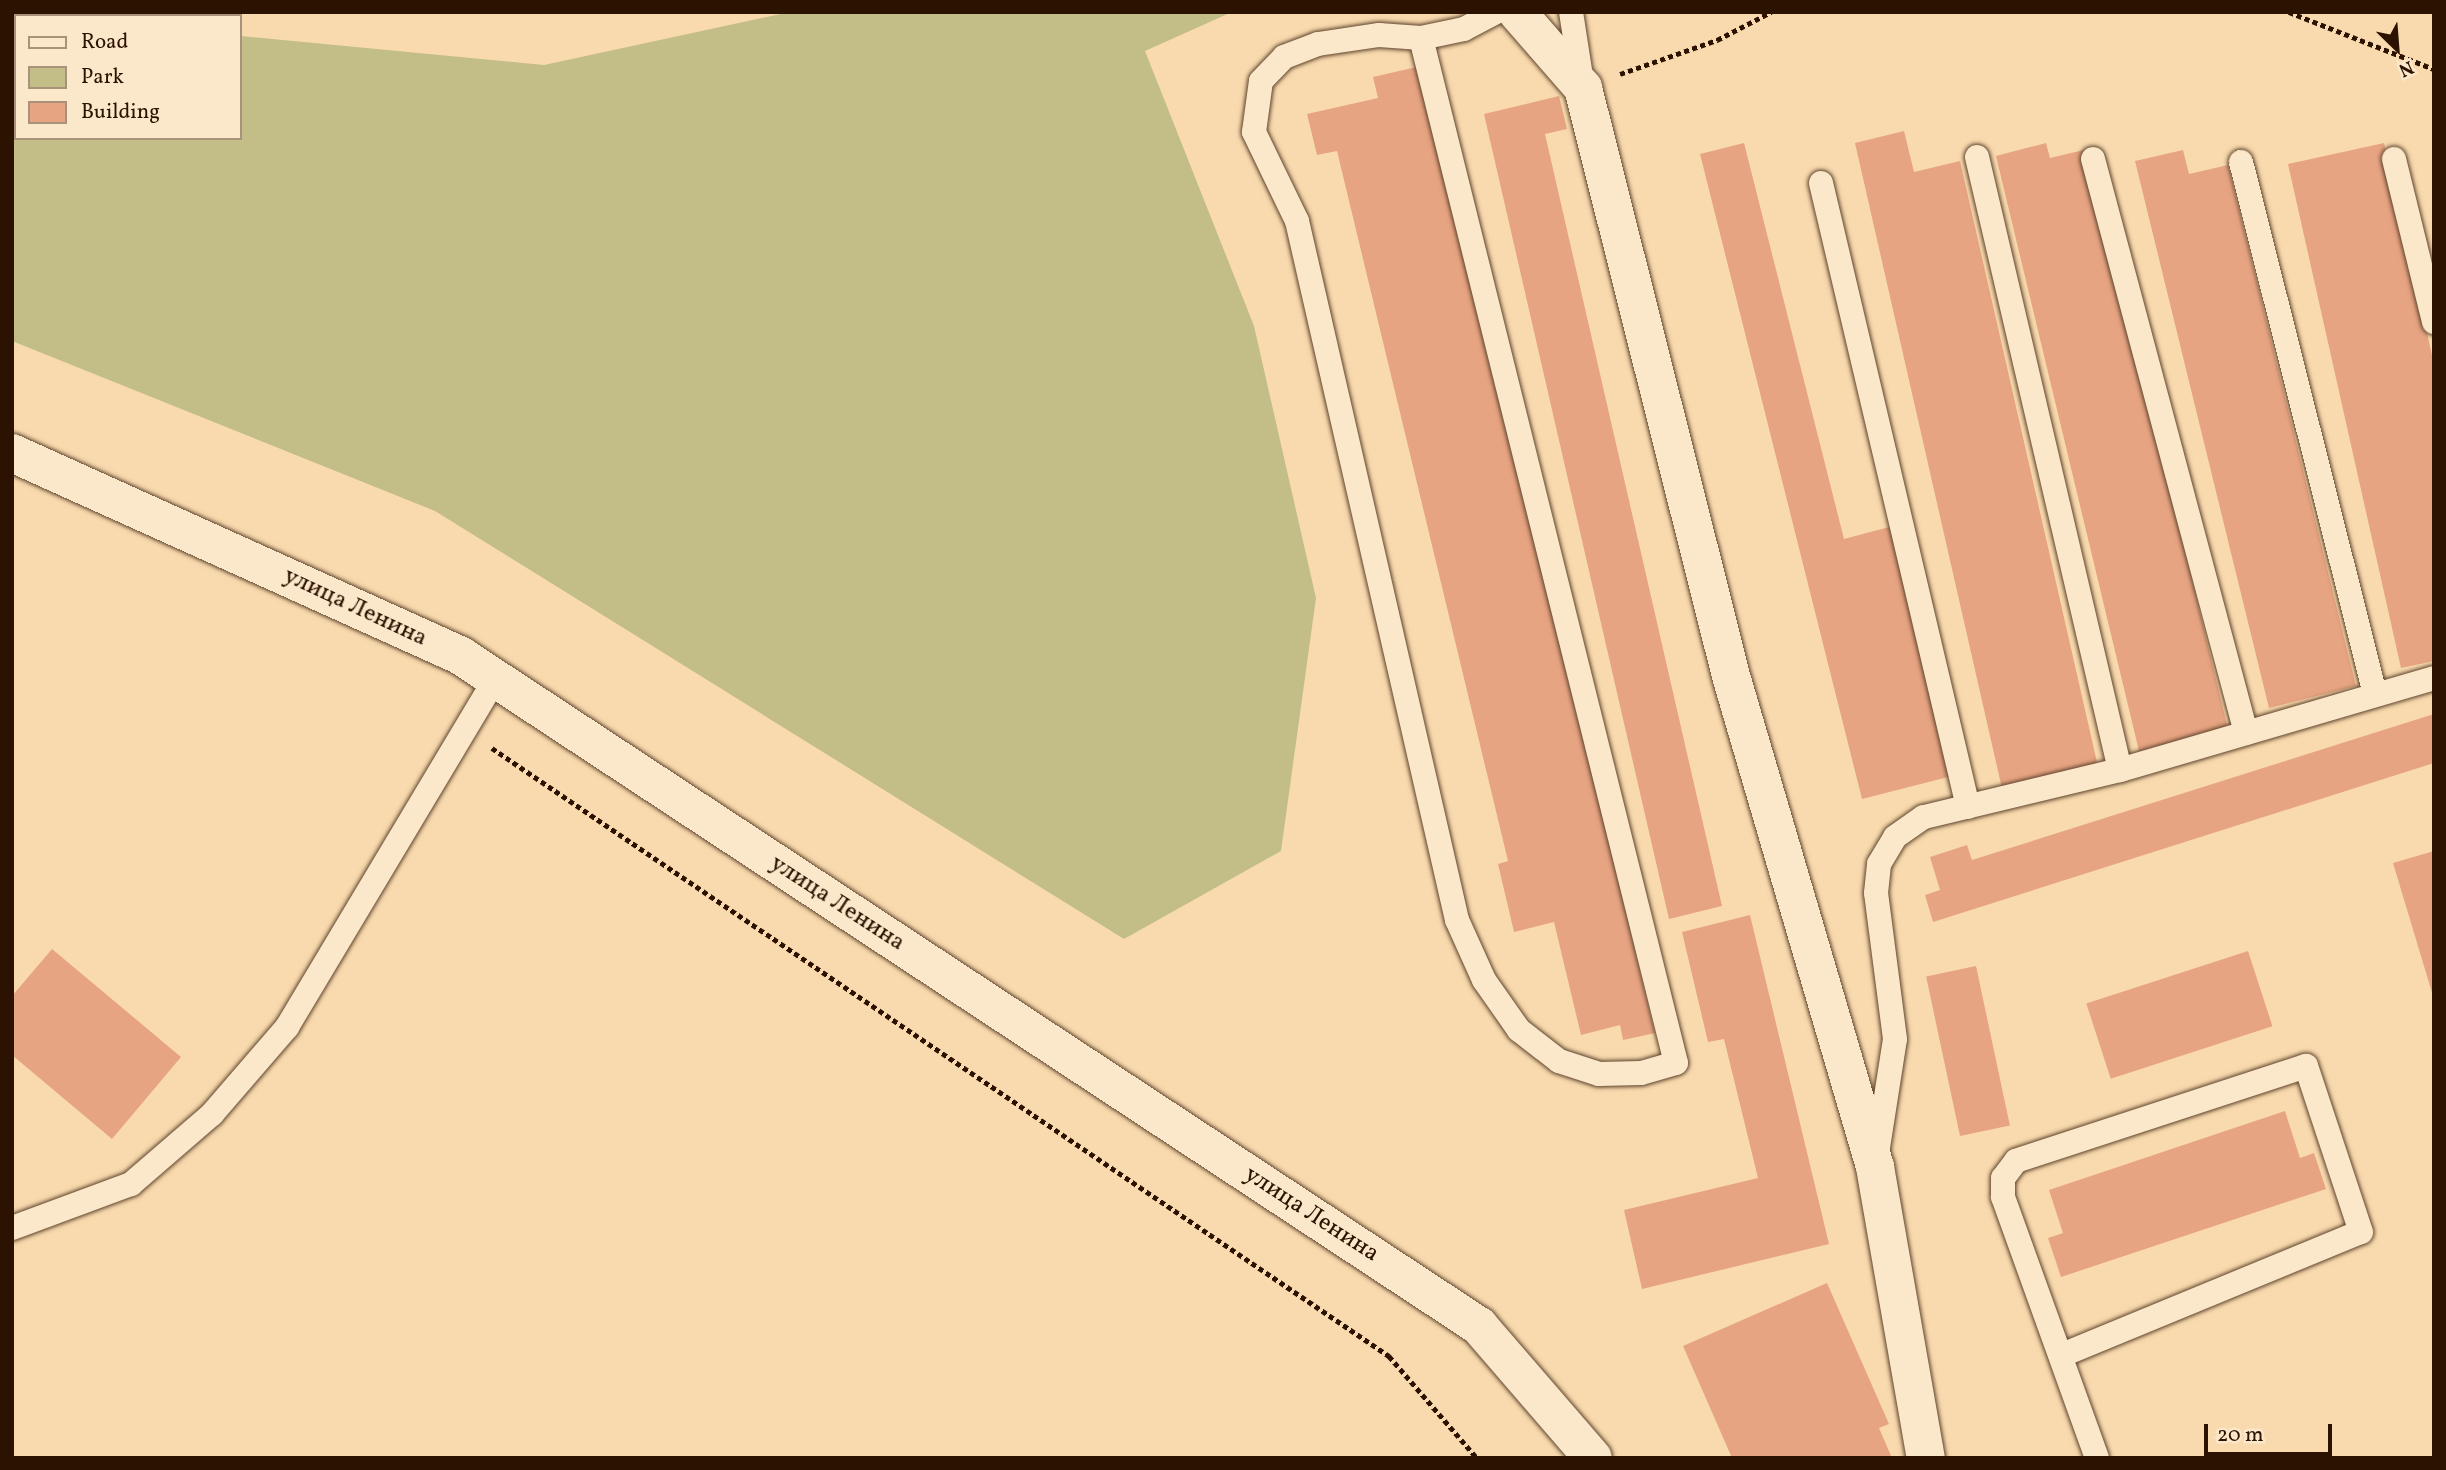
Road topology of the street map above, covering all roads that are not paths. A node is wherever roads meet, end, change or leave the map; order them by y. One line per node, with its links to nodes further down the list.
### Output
1 (1496, 12): 4 (lane)
2 (1517, 12): 5 (street)
3 (1571, 12): 5 (lane)
4 (1421, 38): 4 (lane)
5 (1583, 88): 19 (street)
6 (1977, 157): 17 (lane)
7 (2093, 159): 16 (lane)
8 (2394, 159): 11 (lane)
9 (2241, 162): 15 (lane)
10 (1821, 183): 18 (lane)
11 (2434, 322)
12 (12, 453): 14 (street, улица Ленина)
13 (2434, 678): 15 (lane)
14 (495, 679): 20 (lane); 22 (street, улица Ленина)
15 (2375, 694): 16 (lane)
16 (2246, 733): 17 (lane)
17 (2120, 770): 18 (lane)
18 (1968, 807): 19 (lane)
19 (1875, 1167): 23 (street)
20 (12, 1228)
21 (2062, 1355): 21 (lane); 24 (lane)
22 (1593, 1458)
23 (1926, 1458)
24 (2097, 1458)

